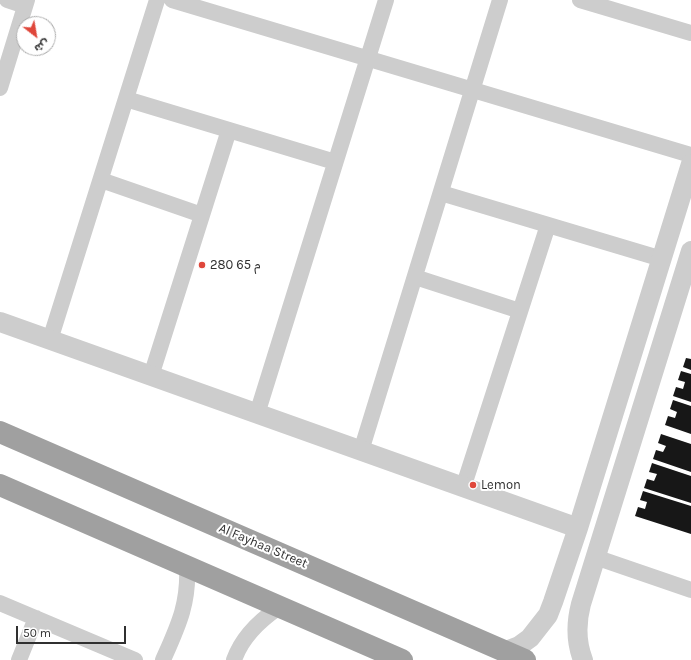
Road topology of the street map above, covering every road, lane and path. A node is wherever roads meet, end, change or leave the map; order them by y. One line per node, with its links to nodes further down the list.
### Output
1 (7, 0): 7 (street)
2 (157, 0): 13 (street)
3 (172, 0): 10 (street)
4 (386, 0): 10 (street)
5 (500, 0): 12 (street)
6 (580, 0): 8 (street)
7 (26, 3): 11 (street)
8 (613, 5): 9 (street)
9 (691, 33)
10 (368, 59): 12 (street); 16 (street)
11 (0, 88)
12 (472, 90): 15 (street); 19 (street)
13 (126, 99): 14 (street); 18 (street)
14 (229, 130): 16 (street); 20 (street)
15 (691, 155)
16 (335, 162): 31 (street)
17 (691, 164): 23 (street)
18 (101, 180): 20 (street); 27 (street)
19 (441, 193): 21 (street); 24 (street)
20 (202, 215): 30 (street)
21 (548, 225): 23 (street); 25 (street)
22 (691, 251): 29 (street)
23 (662, 259): 28 (street)
24 (415, 277): 25 (street); 33 (street)
25 (520, 312): 35 (street)
26 (0, 322): 27 (street)
27 (50, 340): 30 (street)
28 (634, 348): 29 (street); 36 (street)
29 (658, 356): 37 (street)
30 (151, 376): 31 (street)
31 (257, 414): 33 (street)
32 (0, 432): 43 (highway, Al Fayhaa Street)
33 (361, 451): 35 (street)
34 (0, 485): 38 (highway)
35 (463, 488): 36 (street)
36 (578, 528): 43 (street)
37 (595, 557): 39 (street); 49 (street)
38 (187, 566): 41 (highway); 46 (street)
39 (691, 590)
40 (0, 603): 42 (street)
41 (278, 608): 47 (street); 48 (highway)
42 (36, 618): 44 (street); 45 (street)
43 (515, 656)
44 (19, 660)
45 (135, 660)
46 (163, 660)
47 (234, 660)
48 (402, 660)
49 (583, 660)

